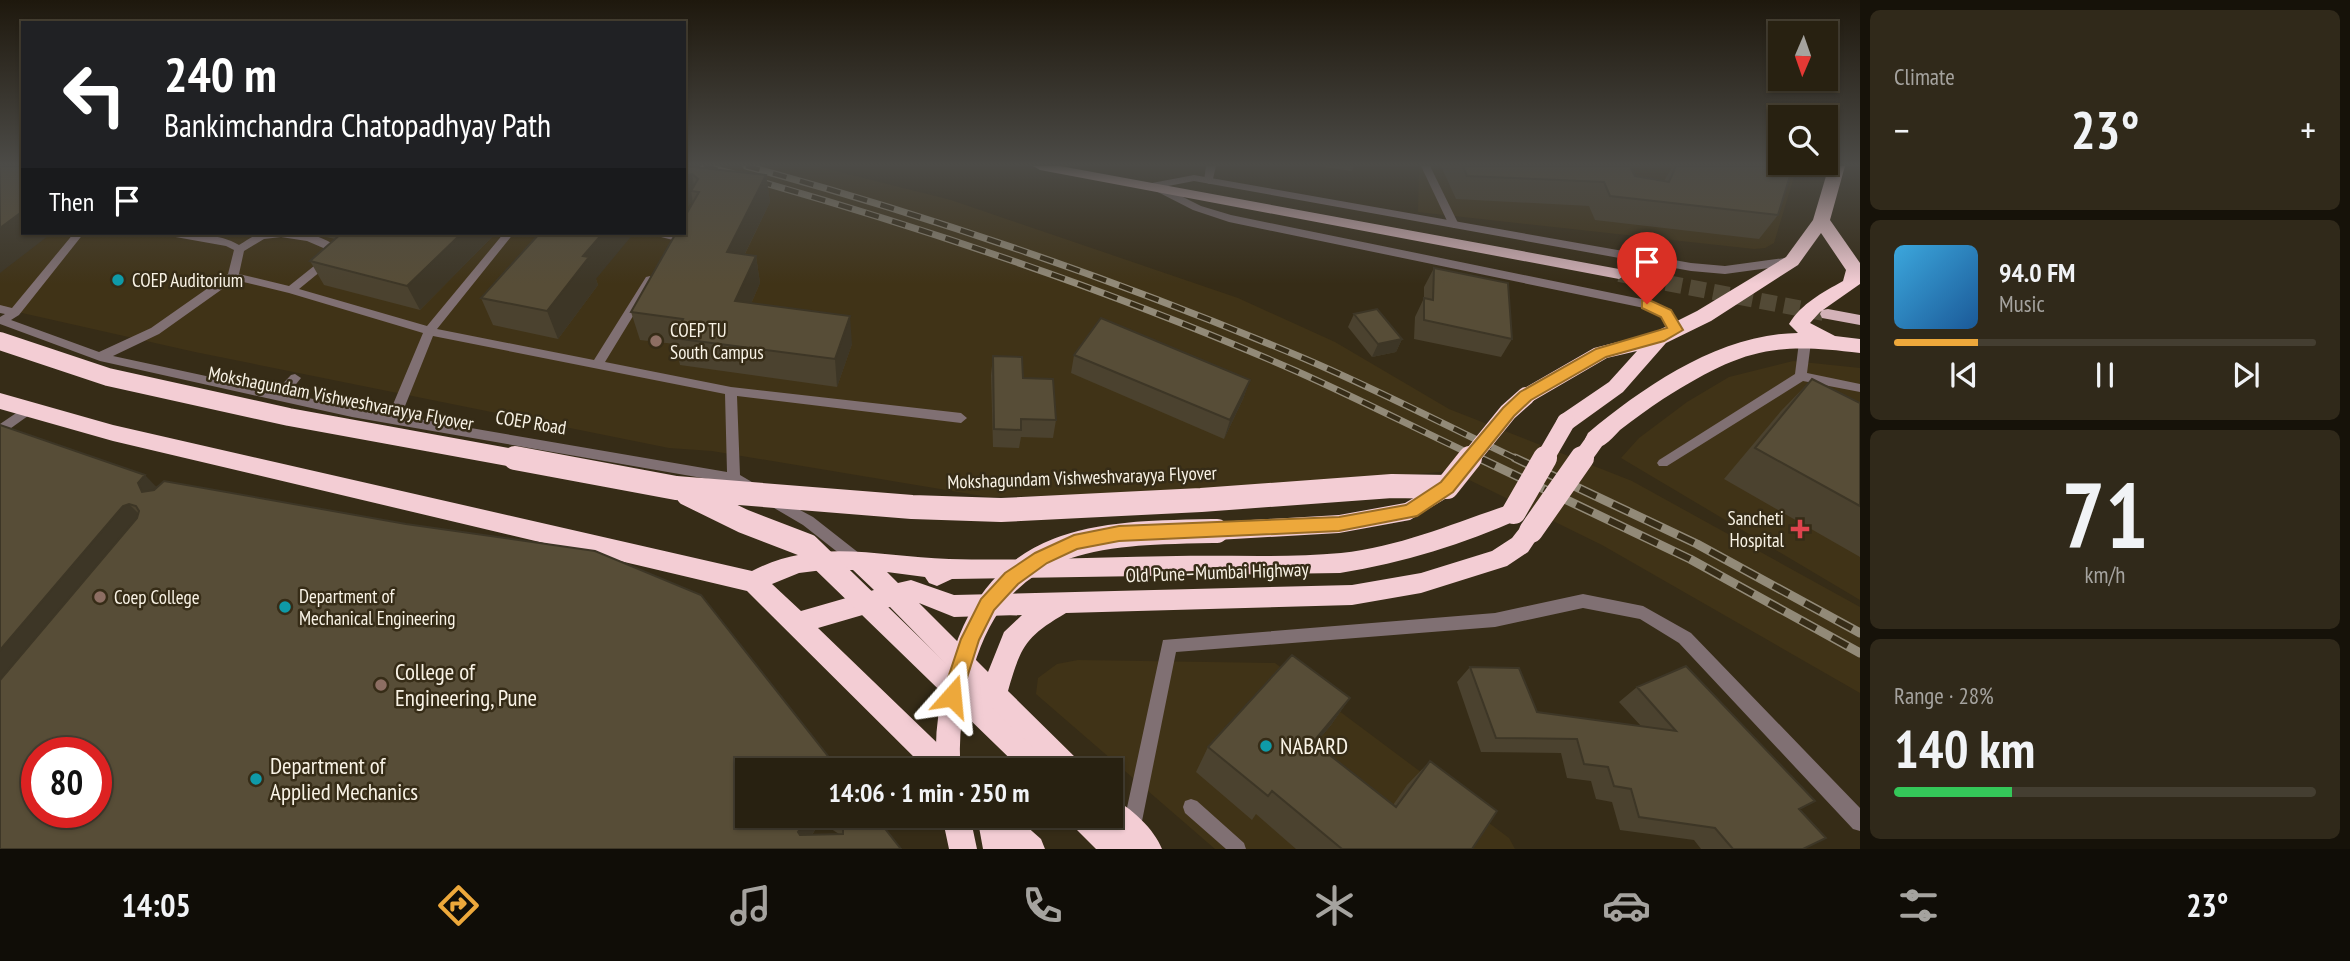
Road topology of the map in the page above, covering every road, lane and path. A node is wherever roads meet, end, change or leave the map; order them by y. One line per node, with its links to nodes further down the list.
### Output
1 (1192, 206): 27 (street)
2 (1256, 206): 18 (main road)
3 (1346, 206): 7 (street)
4 (1444, 206): 7 (lane)
5 (1825, 206): 6 (highway)
6 (1821, 220): 16 (highway); 19 (highway)
7 (1454, 225): 16 (street)
8 (77, 235): 23 (lane)
9 (182, 235): 14 (lane)
10 (270, 235): 14 (lane)
11 (285, 235): 21 (lane)
12 (507, 235): 26 (lane)
13 (678, 235): 15 (lane)
14 (239, 249): 20 (lane)
15 (670, 249)
16 (1791, 261): 27 (highway)
17 (655, 272): 33 (lane)
18 (1619, 274)
19 (1857, 274): 30 (highway)
20 (233, 276): 21 (lane); 32 (lane)
21 (291, 290): 26 (lane)
22 (0, 309): 23 (lane)
23 (15, 312): 32 (lane, COEP Road)
24 (1828, 314): 25 (main road)
25 (1860, 320)
26 (429, 331): 33 (lane); 42 (lane)
27 (1668, 334): 46 (highway, bridge); 49 (highway, bridge)
28 (0, 341): 47 (highway, Mokshagundam Vishweshvarayya Flyover, bridge)
29 (1805, 342): 30 (highway); 34 (lane); 52 (highway, Old Pune–Mumbai Highway, bridge)
30 (1839, 343): 31 (highway)
31 (1860, 346)
32 (100, 357): 38 (lane, COEP Road)
33 (598, 363): 37 (lane)
34 (1801, 376): 36 (lane); 44 (lane)
35 (295, 378): 38 (lane)
36 (1860, 388)
37 (731, 391): 41 (lane); 45 (lane)
38 (279, 395): 42 (lane, COEP Road)
39 (0, 401): 40 (highway)
40 (28, 410): 43 (lane); 50 (highway)
41 (961, 418)
42 (393, 420): 45 (lane, COEP Road)
43 (0, 431)
44 (1663, 463)
45 (734, 478): 48 (lane, COEP Road)
46 (1447, 487): 47 (highway, Mokshagundam Vishweshvarayya Flyover, bridge); 56 (highway, bridge)
47 (676, 488): 57 (highway, Mokshagundam Vishweshvarayya Flyover, bridge)
48 (860, 561): 49 (highway); 50 (highway); 51 (highway)
49 (948, 569): 51 (highway)
50 (754, 582): 53 (highway)
51 (901, 593): 52 (highway, Old Pune–Mumbai Highway); 53 (highway); 54 (highway)
52 (1064, 602): 54 (highway)
53 (795, 624): 55 (highway)
54 (994, 695): 58 (highway)
55 (935, 758)
56 (947, 758)
57 (1027, 758)
58 (1057, 758)
59 (1191, 807): 68 (lane)
60 (1860, 822): 64 (street)
61 (959, 828): 65 (highway)
62 (994, 828): 66 (highway)
63 (1006, 828): 67 (highway)
64 (1126, 835)
65 (963, 849)
66 (997, 849)
67 (1031, 849)
68 (1238, 849)

